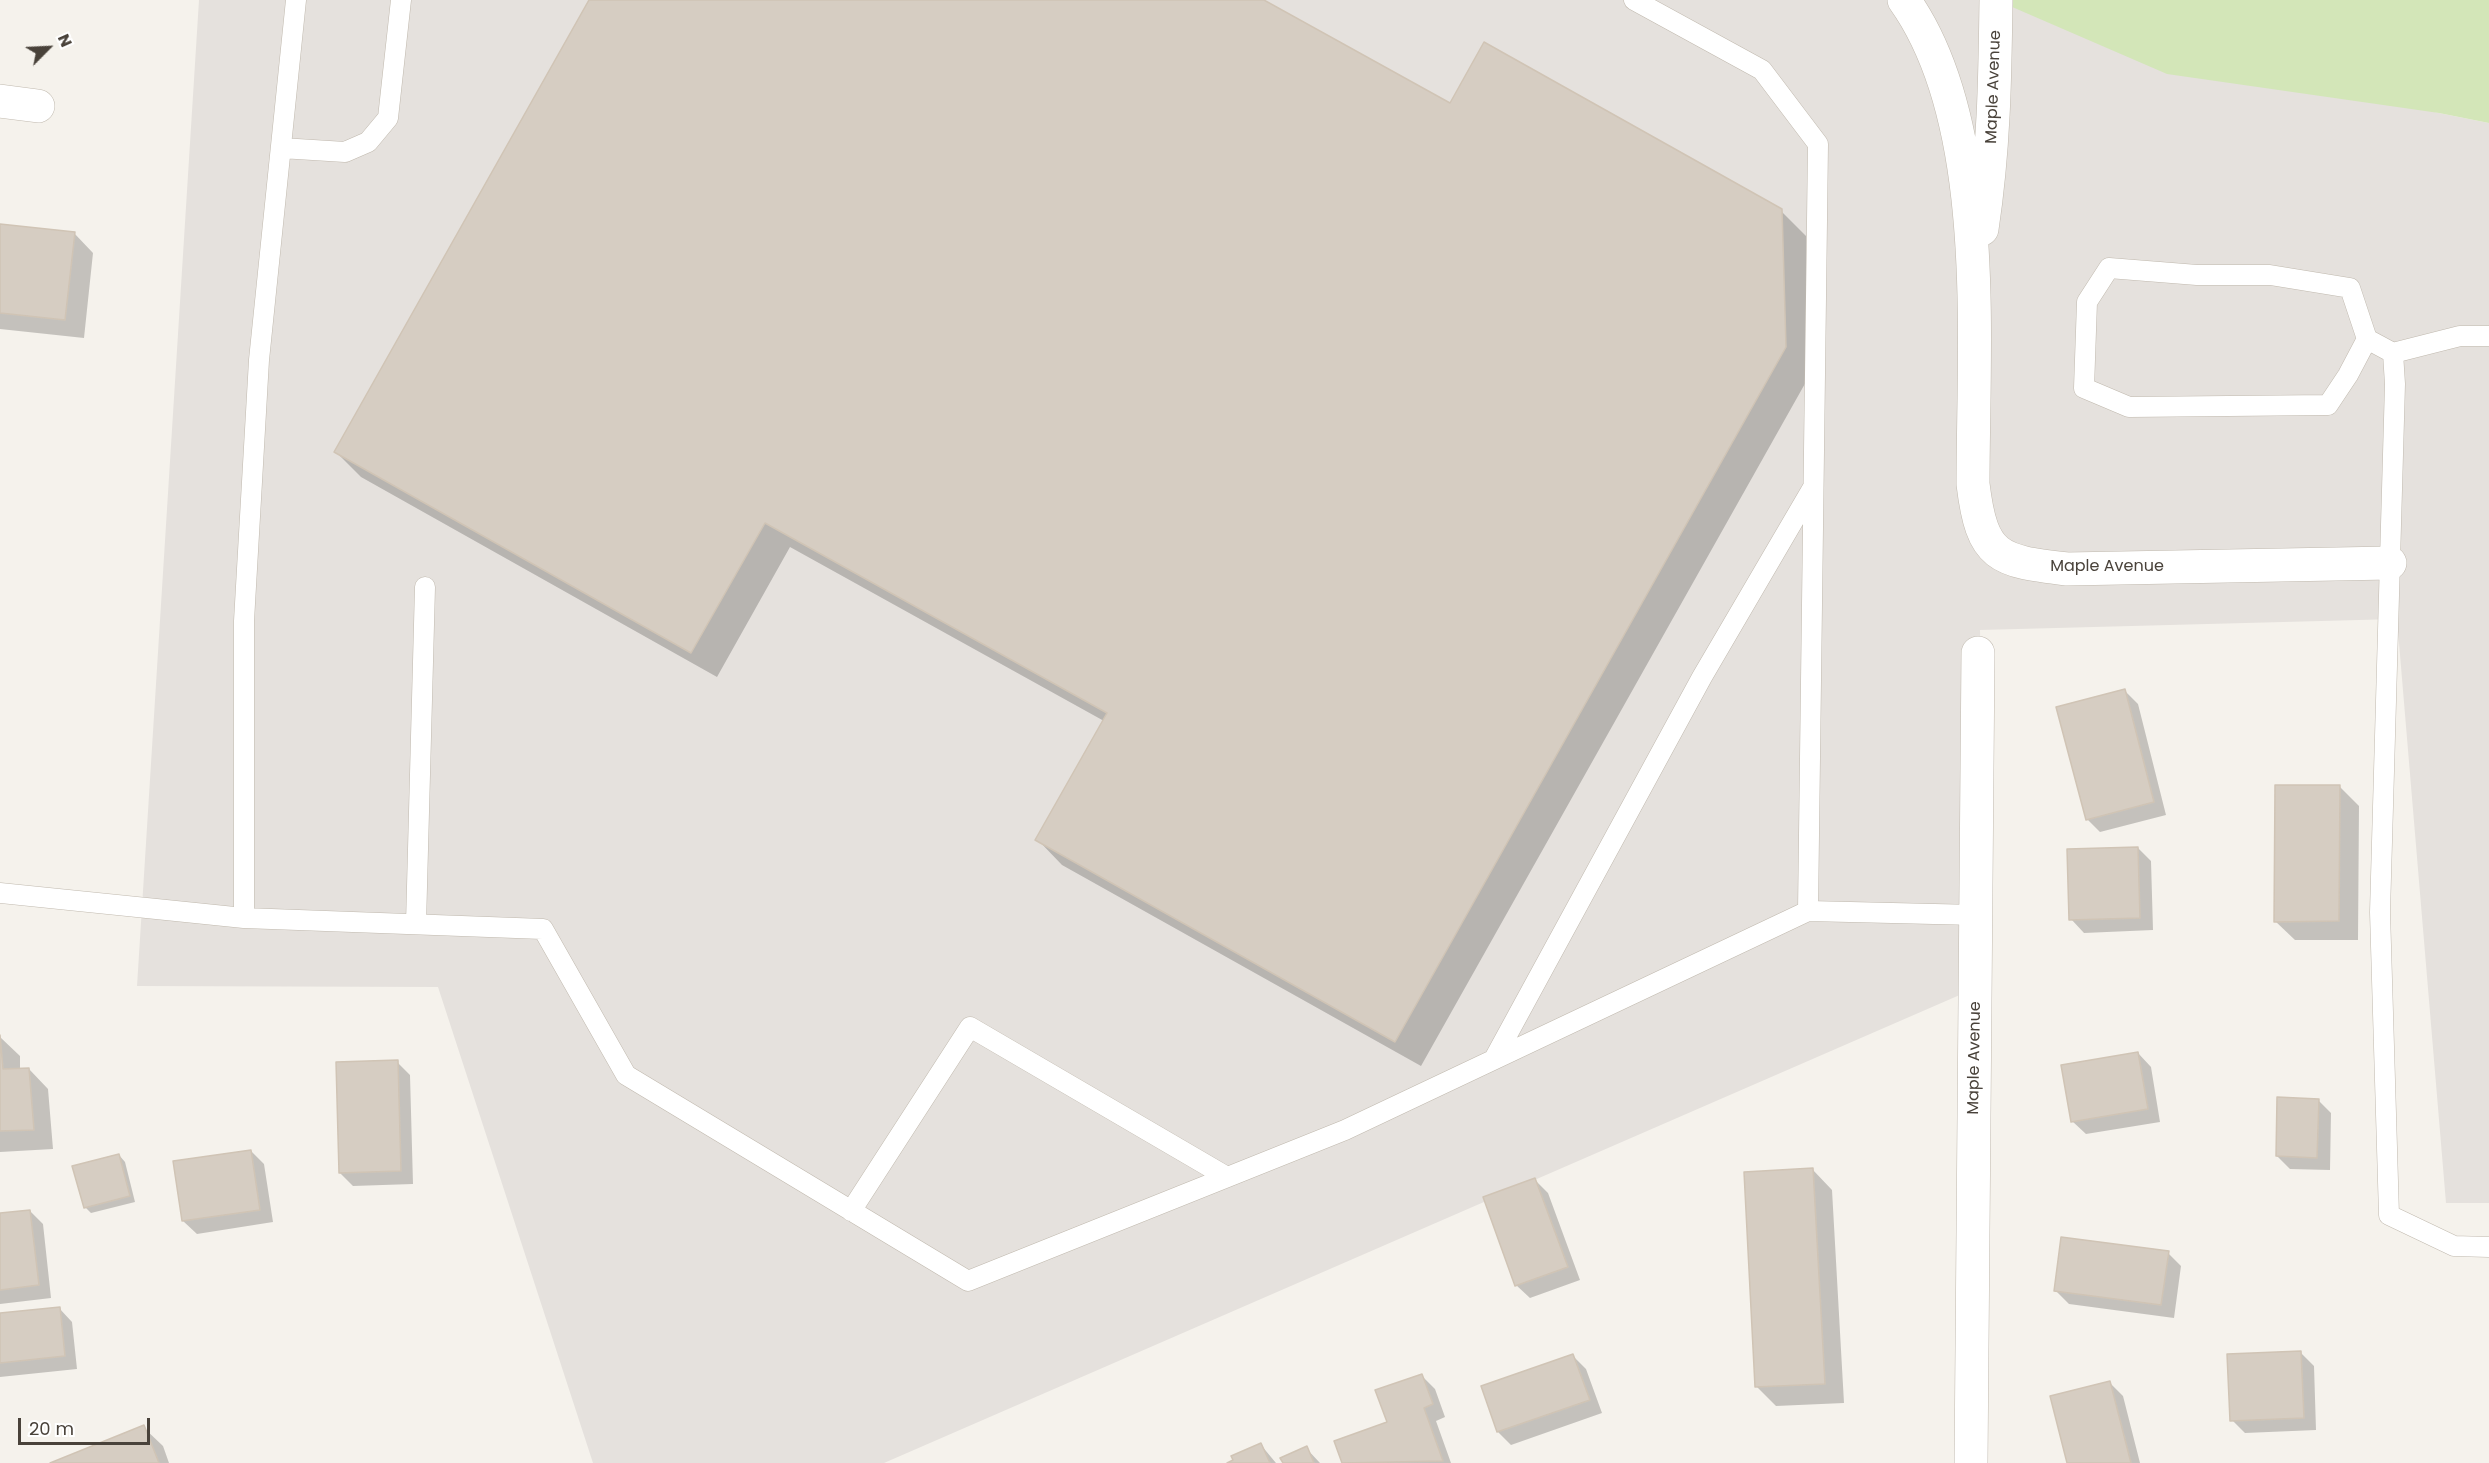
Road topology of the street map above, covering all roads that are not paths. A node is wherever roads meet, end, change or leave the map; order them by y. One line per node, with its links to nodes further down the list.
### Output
1 (296, 0): 8 (lane)
2 (401, 0): 8 (lane)
3 (1634, 0): 13 (lane)
4 (1904, 0): 9 (street, Maple Avenue)
5 (1996, 0): 9 (street, Maple Avenue)
6 (0, 101): 7 (street)
7 (38, 106)
8 (281, 148): 20 (lane)
9 (1973, 281): 14 (street, Maple Avenue)
10 (2489, 336): 12 (lane)
11 (2367, 339): 11 (lane); 12 (lane)
12 (2393, 353): 14 (lane)
13 (1814, 486): 18 (lane); 22 (lane)
14 (2390, 563): 25 (lane)
15 (425, 587): 21 (lane)
16 (1978, 653): 19 (street, Maple Avenue)
17 (0, 893): 20 (lane)
18 (1808, 911): 19 (lane); 22 (lane)
19 (1976, 915): 26 (street, Maple Avenue)
20 (244, 918): 21 (lane)
21 (417, 924): 24 (lane)
22 (1494, 1059): 23 (lane)
23 (1227, 1177): 24 (lane); 24 (lane)
24 (851, 1211)
25 (2489, 1247)
26 (1971, 1463)

